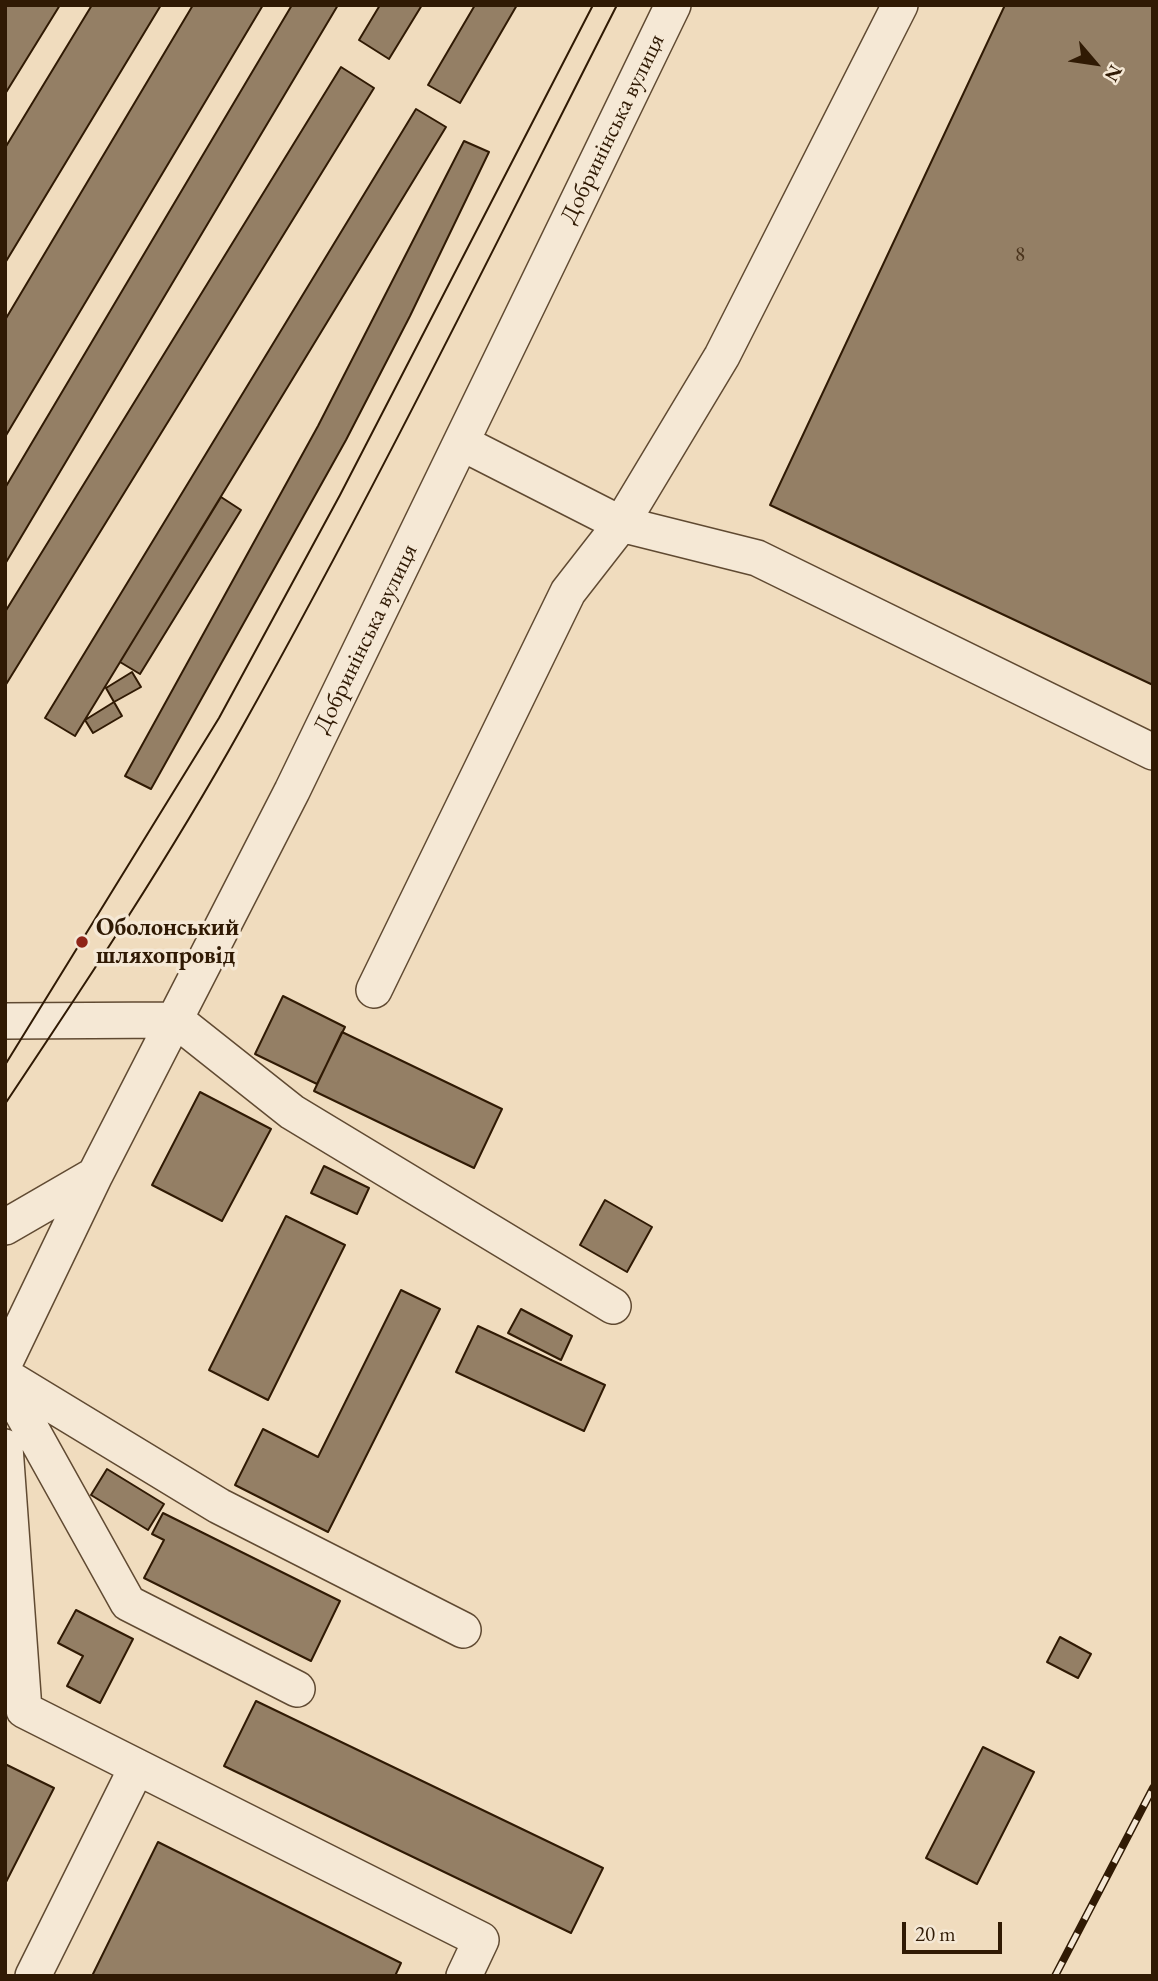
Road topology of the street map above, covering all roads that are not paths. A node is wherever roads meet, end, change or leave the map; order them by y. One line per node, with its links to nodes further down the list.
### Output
1 (673, 5): 3 (street, Добринінська вулиця)
2 (900, 5): 4 (street)
3 (462, 443): 4 (street); 7 (street, Добринінська вулиця)
4 (621, 524): 5 (street); 6 (street)
5 (1153, 752)
6 (374, 990)
7 (176, 1020): 8 (street); 9 (street, Добринінська вулиця); 11 (street)
8 (5, 1021)
9 (95, 1175): 10 (street); 12 (street, Добринінська вулиця)
10 (5, 1227)
11 (613, 1306)
12 (5, 1362)
13 (5, 1376): 16 (street)
14 (5, 1382): 17 (street)
15 (5, 1447): 18 (street)
16 (463, 1630)
17 (297, 1689)
18 (137, 1766): 19 (street); 20 (street)
19 (33, 1976)
20 (464, 1976)

